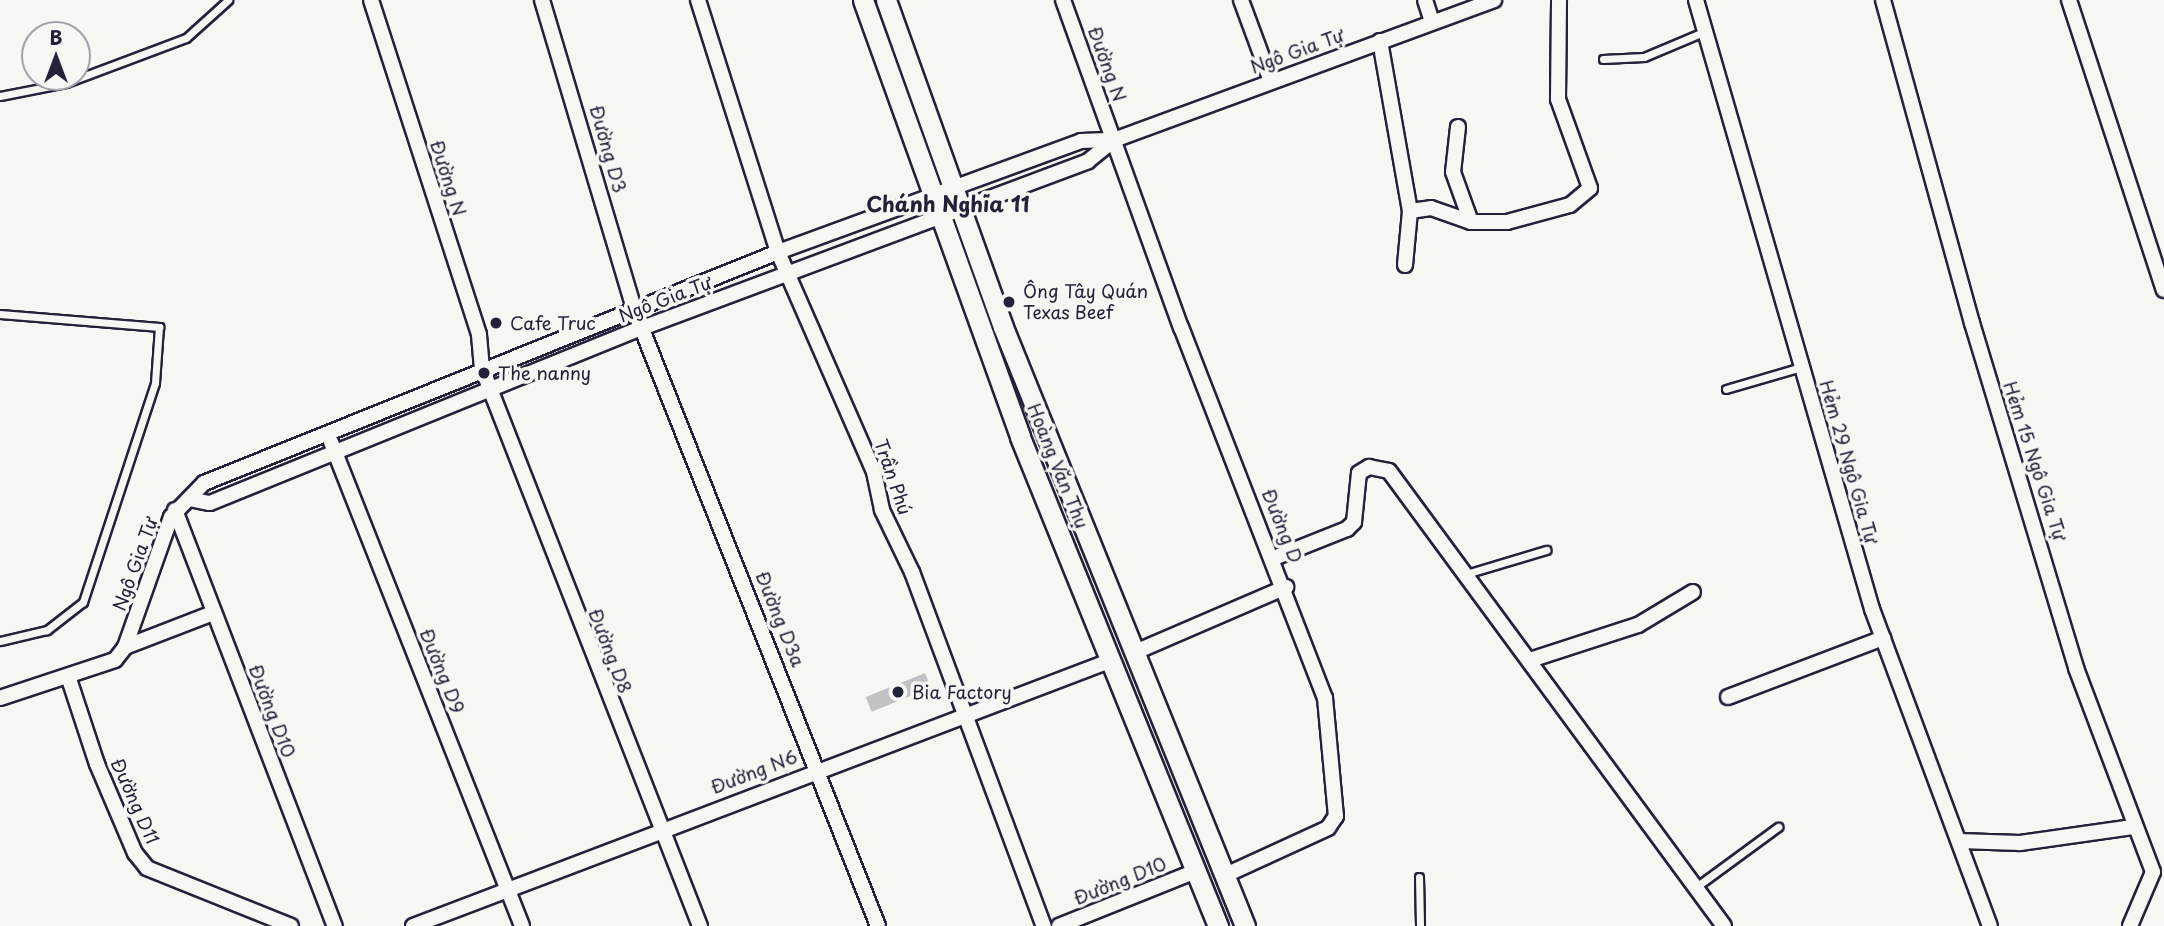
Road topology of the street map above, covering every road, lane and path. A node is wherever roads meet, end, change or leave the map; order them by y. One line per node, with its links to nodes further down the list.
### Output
1 (228, 0): 22 (lane)
2 (371, 0): 41 (street, Đường N)
3 (542, 0): 35 (street, Đường D3)
4 (698, 0): 31 (street, Trần Phú)
5 (863, 0): 20 (street, Hoàng Văn Thụ)
6 (886, 0): 19 (street, Hoàng Văn Thụ)
7 (1063, 0): 24 (street, Đường N)
8 (1241, 0): 21 (street)
9 (1425, 0): 15 (street)
10 (1494, 0): 15 (street, Ngô Gia Tự)
11 (1559, 0): 30 (street)
12 (1696, 0): 16 (street, Hẻm 29 Ngô Gia Tự)
13 (1883, 0): 72 (street, Hẻm 15 Ngô Gia Tự)
14 (2070, 0): 34 (street)
15 (1432, 22): 17 (street, Ngô Gia Tự)
16 (1706, 31): 18 (lane); 40 (street, Hẻm 29 Ngô Gia Tự)
17 (1380, 41): 21 (street, Ngô Gia Tự); 28 (street)
18 (1603, 59)
19 (909, 68): 20 (street); 25 (street, Hoàng Văn Thụ)
20 (888, 76): 26 (street, Hoàng Văn Thụ)
21 (1271, 81): 24 (street, Ngô Gia Tự)
22 (0, 96)
23 (1458, 127): 30 (street)
24 (1115, 141): 25 (street, Ngô Gia Tự); 27 (street, Ngô Gia Tự); 53 (street, Đường D)
25 (950, 189): 26 (street, Ngô Gia Tự); 27 (street, Hoàng Văn Thụ)
26 (930, 197): 29 (street, Hoàng Văn Thụ); 31 (street, Ngô Gia Tự)
27 (958, 210): 29 (street, Ngô Gia Tự); 37 (street, Hoàng Văn Thụ)
28 (1410, 211): 30 (street); 32 (street)
29 (938, 217): 33 (street, Ngô Gia Tự); 39 (street, Hoàng Văn Thụ)
30 (1471, 222)
31 (778, 253): 33 (street, Trần Phú); 35 (street, Ngô Gia Tự)
32 (1405, 265)
33 (787, 272): 38 (street, Ngô Gia Tự); 67 (street, Trần Phú)
34 (2164, 290)
35 (635, 309): 38 (street, Đường D3); 41 (street, Ngô Gia Tự)
36 (0, 314): 59 (lane)
37 (1003, 327): 39 (street); 44 (street, Hoàng Văn Thụ)
38 (642, 328): 42 (street, Ngô Gia Tự); 68 (street, Đường D3a)
39 (982, 334): 46 (street, Hoàng Văn Thụ)
40 (1801, 367): 43 (lane); 58 (street, Hẻm 29 Ngô Gia Tự)
41 (482, 368): 42 (street, Đường N); 45 (street, Ngô Gia Tự)
42 (490, 387): 47 (street, Ngô Gia Tự); 73 (street, Đường D8)
43 (1726, 389)
44 (1043, 427): 46 (street); 50 (street, Hoàng Văn Thụ)
45 (327, 430): 47 (street, Đường D9); 48 (street, Ngô Gia Tự)
46 (1020, 437): 51 (street, Hoàng Văn Thụ)
47 (334, 449): 48 (street, Ngô Gia Tự); 80 (street, Đường D9)
48 (189, 499): 49 (street, Ngô Gia Tự)
49 (175, 510): 57 (street, Đường D10); 60 (street, Ngô Gia Tự)
50 (1082, 525): 51 (street); 61 (street, Hoàng Văn Thụ)
51 (1060, 537): 62 (street, Hoàng Văn Thụ)
52 (1546, 550): 54 (lane)
53 (1274, 558): 54 (street); 55 (street, Đường D)
54 (1465, 574): 63 (street)
55 (1286, 587): 61 (street); 77 (street, Đường D)
56 (1693, 592): 63 (street)
57 (213, 612): 60 (street); 83 (street, Đường D10)
58 (1882, 638): 65 (street); 74 (street, Hẻm 29 Ngô Gia Tự)
59 (0, 641)
60 (125, 647): 64 (street)
61 (1133, 653): 62 (street); 69 (street, Hoàng Văn Thụ)
62 (1112, 660): 67 (street, Đường N6); 70 (street, Hoàng Văn Thụ)
63 (1530, 660): 79 (street)
64 (69, 679): 66 (street); 82 (street, Đường D11)
65 (1728, 697)
66 (0, 698)
67 (965, 712): 68 (street, Đường N6); 88 (street, Trần Phú)
68 (817, 768): 73 (street, Đường N6); 87 (street, Đường D3a)
69 (1186, 783): 70 (street); 77 (street, Hoàng Văn Thụ)
70 (1165, 793): 76 (street, Hoàng Văn Thụ)
71 (1778, 827): 79 (lane)
72 (2133, 827): 74 (street); 75 (street, Hẻm 15 Ngô Gia Tự)
73 (660, 828): 80 (street, Đường N6); 86 (street, Đường D8)
74 (1959, 841): 93 (street, Hẻm 29 Ngô Gia Tự)
75 (2159, 870): 94 (street, Hẻm 15 Ngô Gia Tự)
76 (1196, 871): 89 (street, Đường D10); 90 (street, Hoàng Văn Thụ)
77 (1226, 875): 81 (street, Hoàng Văn Thụ)
78 (1419, 877): 91 (lane)
79 (1696, 887): 92 (street)
80 (508, 890): 84 (street, Đường N6); 85 (street, Đường D9)
81 (1244, 922): 90 (street)
82 (291, 926)
83 (335, 926)
84 (414, 926)
85 (522, 926)
86 (700, 926)
87 (878, 926)
88 (1044, 926)
89 (1059, 926)
90 (1218, 926)
91 (1420, 926)
92 (1724, 926)
93 (1990, 926)
94 (2130, 926)

